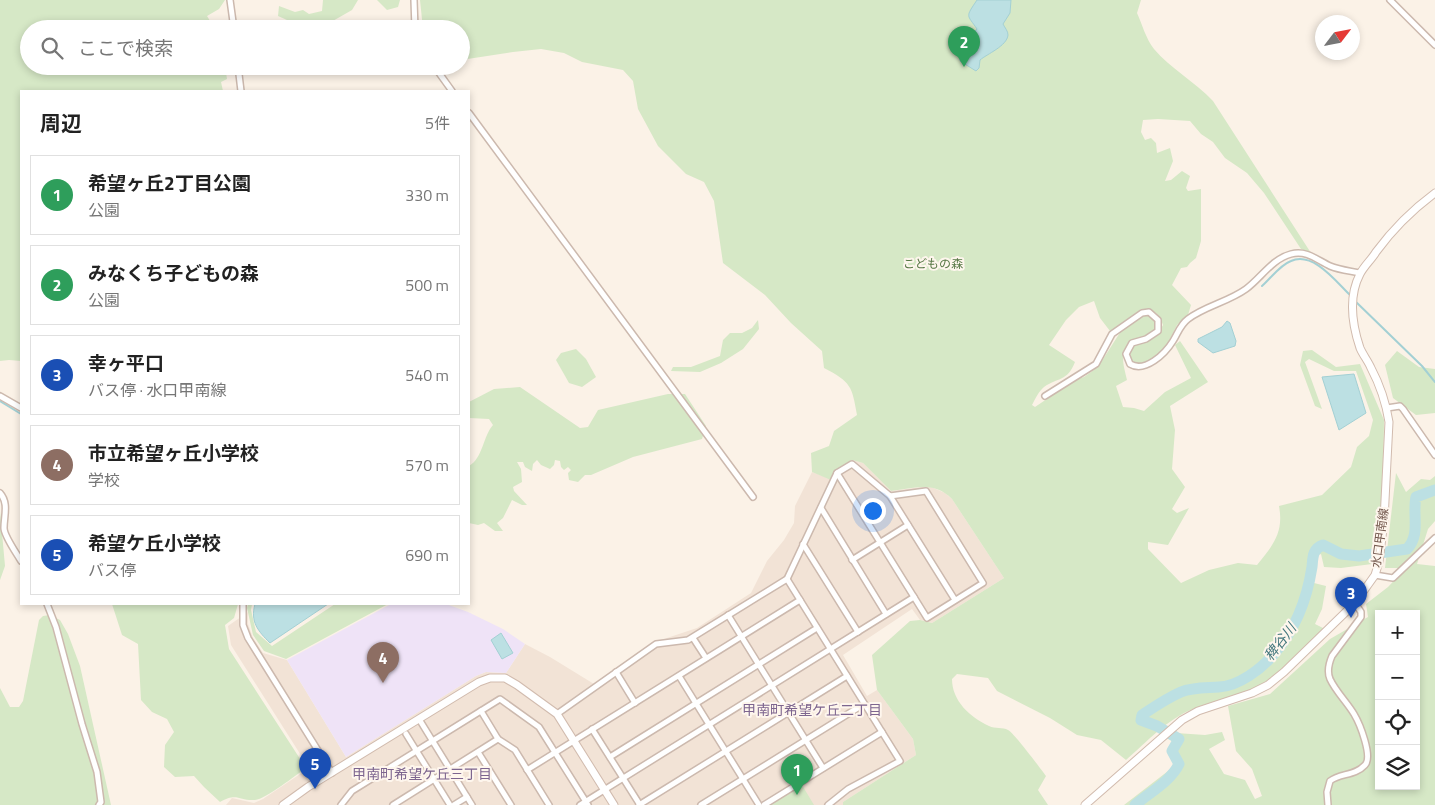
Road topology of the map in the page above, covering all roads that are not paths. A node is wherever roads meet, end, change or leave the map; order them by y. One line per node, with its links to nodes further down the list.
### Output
1 (230, 0): 4 (street)
2 (414, 0): 5 (street)
3 (1390, 0): 6 (street)
4 (233, 20)
5 (415, 20)
6 (1435, 45)
7 (239, 75): 9 (street)
8 (440, 75): 10 (street)
9 (241, 90)
10 (451, 90)
11 (470, 115): 22 (street)
12 (1435, 193): 13 (main road, 水口甲南線)
13 (1360, 273): 15 (street); 17 (main road, 水口甲南線)
14 (0, 396): 16 (street)
15 (1045, 396)
16 (20, 407)
17 (1387, 408): 18 (street); 30 (main road, 水口甲南線)
18 (1435, 455)
19 (838, 473): 21 (street); 23 (street); 26 (street)
20 (0, 493): 28 (street)
21 (890, 496): 24 (street); 34 (street)
22 (753, 497)
23 (820, 508): 27 (street); 29 (street)
24 (908, 525): 26 (street); 34 (street)
25 (1435, 538): 30 (street)
26 (880, 542): 29 (street); 32 (street)
27 (803, 544): 31 (street); 41 (street)
28 (20, 559)
29 (852, 560): 38 (street)
30 (1375, 575): 35 (main road, 水口甲南線)
31 (786, 579): 33 (street); 39 (street)
32 (914, 597): 34 (street); 38 (street)
33 (800, 600): 40 (street); 42 (street)
34 (955, 600)
35 (1355, 603): 96 (main road, 水口甲南線); 97 (street)
36 (47, 605): 82 (street)
37 (243, 605): 74 (street)
38 (886, 614): 41 (street)
39 (728, 615): 42 (street); 43 (street)
40 (817, 628): 44 (street); 46 (street)
41 (858, 632): 44 (street)
42 (742, 637): 45 (street); 46 (street)
43 (693, 638): 45 (street); 47 (street)
44 (830, 649): 49 (street); 50 (street)
45 (706, 658): 48 (street)
46 (759, 665): 50 (street); 52 (street)
47 (616, 672): 51 (street); 56 (street)
48 (679, 676): 51 (street); 52 (street)
49 (847, 676): 53 (street); 55 (street)
50 (772, 686): 55 (street); 58 (street)
51 (634, 703): 59 (street)
52 (696, 704): 58 (street); 70 (street)
53 (864, 704): 60 (street); 63 (street)
54 (481, 711): 62 (street); 64 (street); 69 (street)
55 (788, 712): 63 (street); 67 (street)
56 (557, 714): 57 (main road); 65 (main road)
57 (418, 719): 64 (street); 74 (main road)
58 (709, 725): 67 (street); 75 (street)
59 (592, 729): 65 (street); 70 (street)
60 (882, 732): 71 (street); 95 (street)
61 (406, 734): 66 (street)
62 (498, 739): 68 (street); 73 (street)
63 (806, 740): 71 (street); 77 (street)
64 (432, 741): 66 (street); 72 (street)
65 (574, 741): 69 (street); 78 (main road)
66 (417, 751): 76 (street); 83 (street)
67 (725, 751): 77 (street); 91 (street)
68 (478, 752): 72 (street); 87 (street)
69 (556, 752): 73 (street); 80 (street)
70 (610, 757): 75 (street)
71 (823, 768): 94 (street)
72 (449, 769): 76 (street); 79 (street)
73 (528, 770): 88 (street)
74 (332, 773): 81 (main road)
75 (623, 778): 78 (street); 91 (street)
76 (434, 779): 84 (street); 85 (street)
77 (743, 779): 92 (street); 93 (street)
78 (604, 790): 80 (street); 90 (main road)
79 (467, 797): 85 (street); 86 (street)
80 (587, 803): 89 (street)
81 (287, 804)
82 (99, 805)
83 (341, 805)
84 (393, 805)
85 (452, 805)
86 (472, 805)
87 (511, 805)
88 (550, 805)
89 (580, 805)
90 (614, 805)
91 (639, 805)
92 (701, 805)
93 (759, 805)
94 (764, 805)
95 (828, 805)
96 (1085, 805)
97 (1328, 805)

